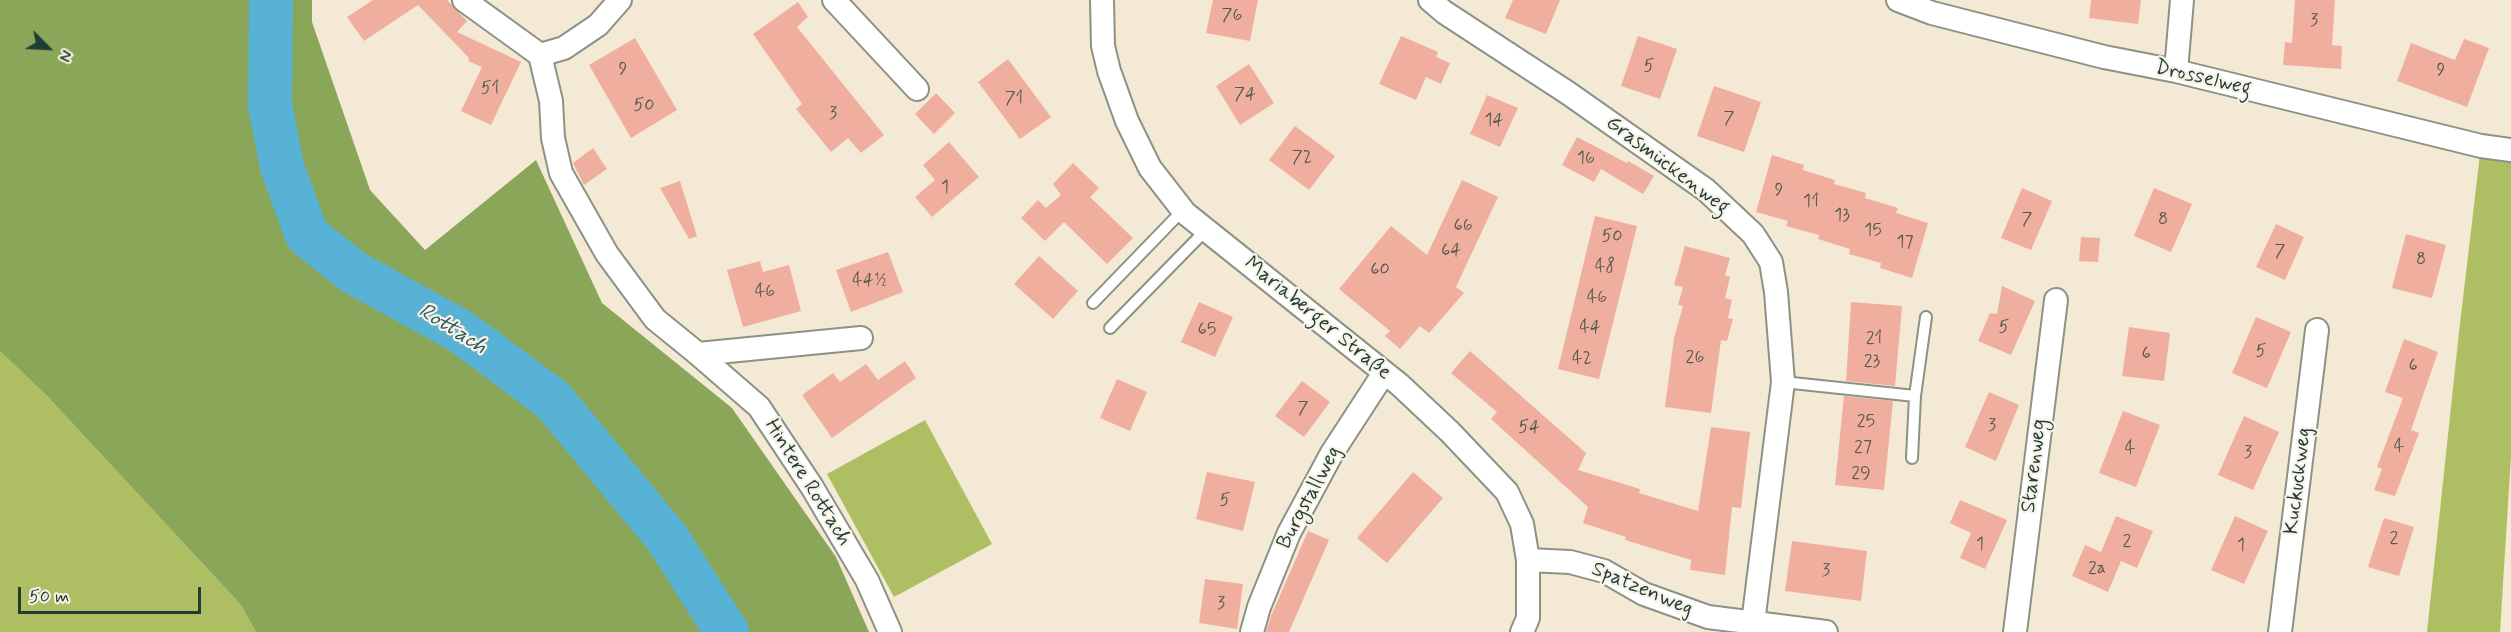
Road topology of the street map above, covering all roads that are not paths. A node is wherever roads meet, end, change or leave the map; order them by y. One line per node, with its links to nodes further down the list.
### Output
1 (464, 0): 8 (street)
2 (620, 0): 8 (street)
3 (834, 0): 10 (street)
4 (1102, 0): 12 (street, Mariaberger Straße)
5 (1430, 0): 22 (street, Grasmückenweg)
6 (1898, 0): 9 (street, Drosselweg)
7 (2182, 0): 9 (street)
8 (540, 55): 20 (street, Hintere Rottach)
9 (2176, 71): 11 (street, Drosselweg)
10 (917, 89)
11 (2511, 150)
12 (1183, 210): 13 (street, Mariaberger Straße); 15 (lane)
13 (1206, 230): 17 (lane); 21 (street, Mariaberger Straße)
14 (2056, 300): 31 (street, Starenweg)
15 (1093, 303)
16 (1926, 317): 23 (lane)
17 (1110, 328)
18 (2317, 330): 32 (street, Kuckuckweg)
19 (861, 338): 20 (street)
20 (698, 354): 27 (street, Hintere Rottach)
21 (1384, 373): 25 (street, Mariaberger Straße); 28 (street, Burgstallweg)
22 (1783, 382): 23 (lane); 26 (street, Grasmückenweg)
23 (1915, 396): 24 (lane)
24 (1912, 458)
25 (1528, 560): 26 (street, Spatzenweg); 29 (street, Mariaberger Straße)
26 (1753, 623): 30 (street, Spatzenweg)
27 (890, 632)
28 (1252, 632)
29 (1522, 632)
30 (1826, 632)
31 (2015, 632)
32 (2280, 632)

